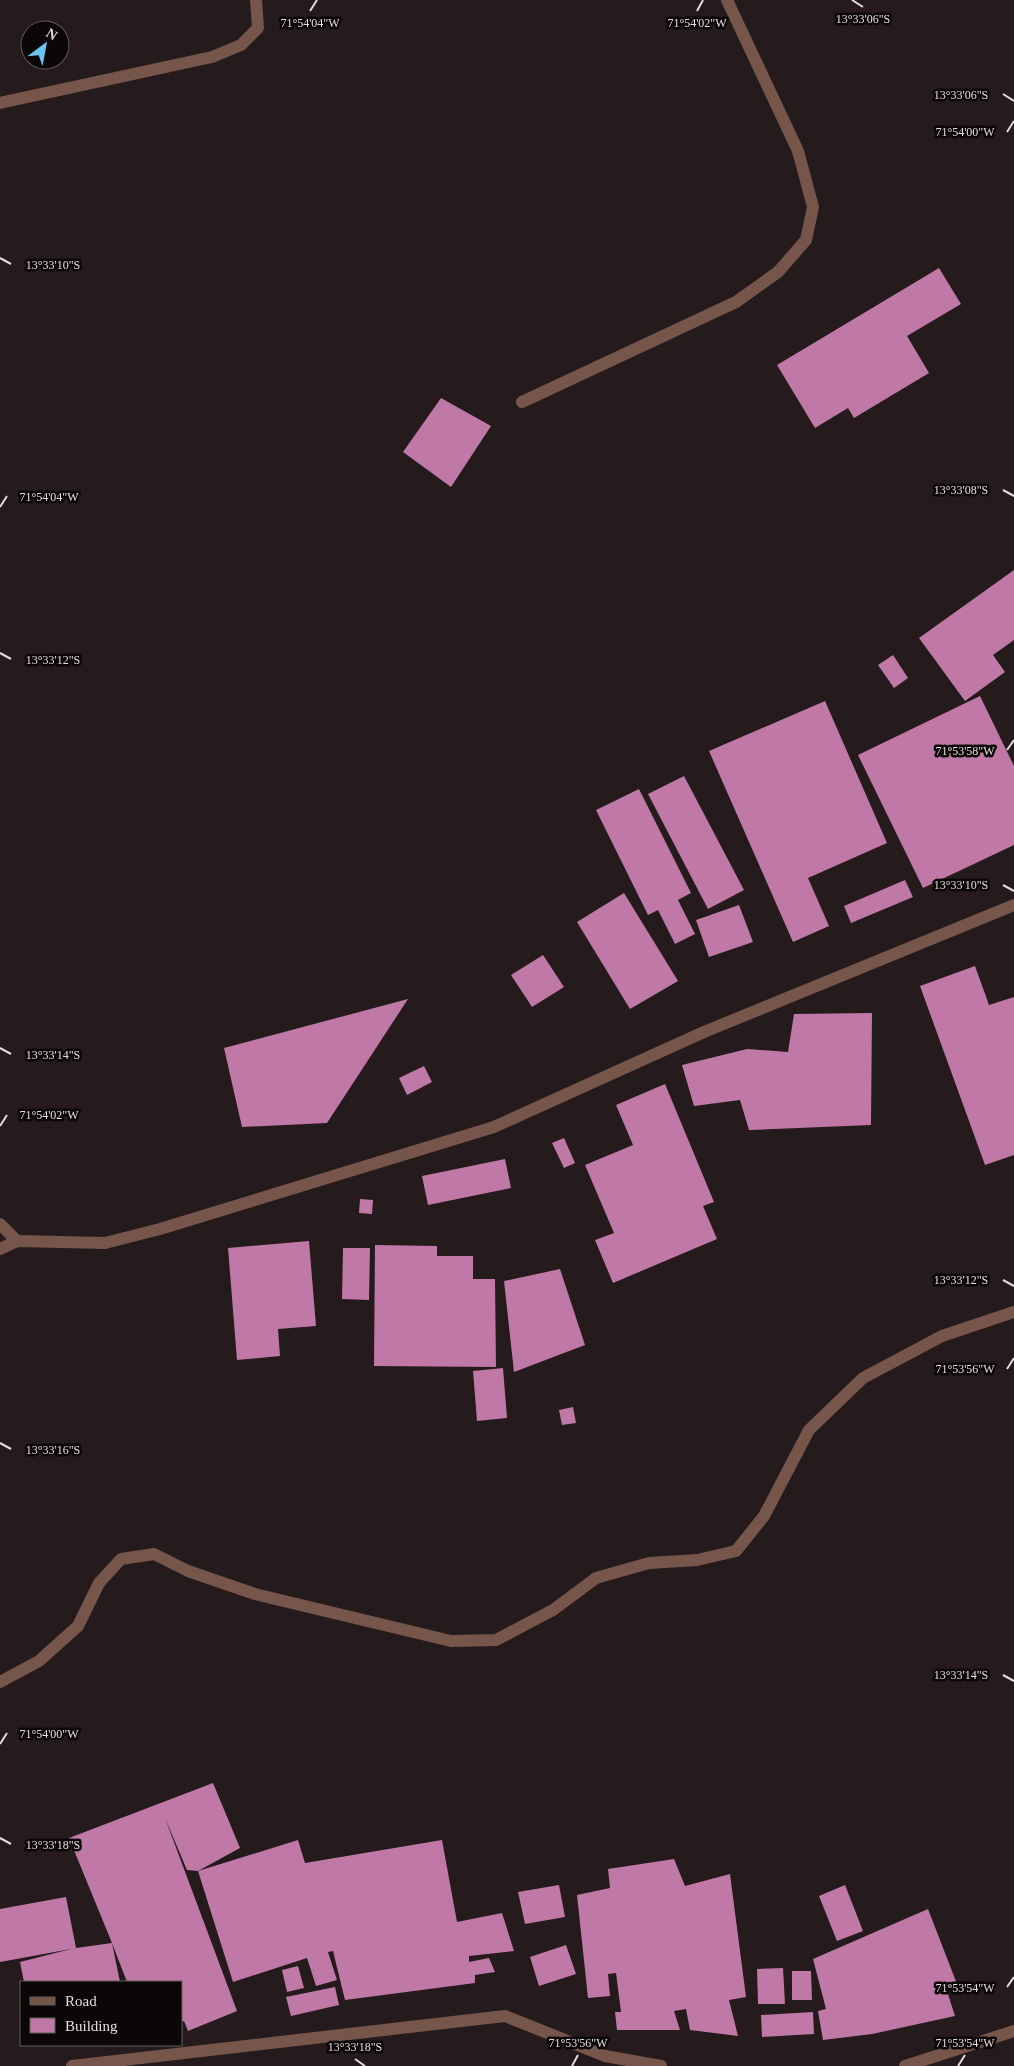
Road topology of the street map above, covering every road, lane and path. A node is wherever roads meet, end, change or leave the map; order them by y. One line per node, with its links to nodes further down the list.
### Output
1 (256, 0): 3 (street)
2 (727, 0): 4 (street)
3 (0, 103)
4 (522, 402)
5 (1014, 905): 7 (street)
6 (0, 1224): 7 (street)
7 (18, 1241): 8 (street)
8 (0, 1249)
9 (1014, 1312): 10 (street)
10 (0, 1682)
11 (1014, 2031): 14 (street)
12 (72, 2066): 13 (street)
13 (661, 2066)
14 (905, 2066)

